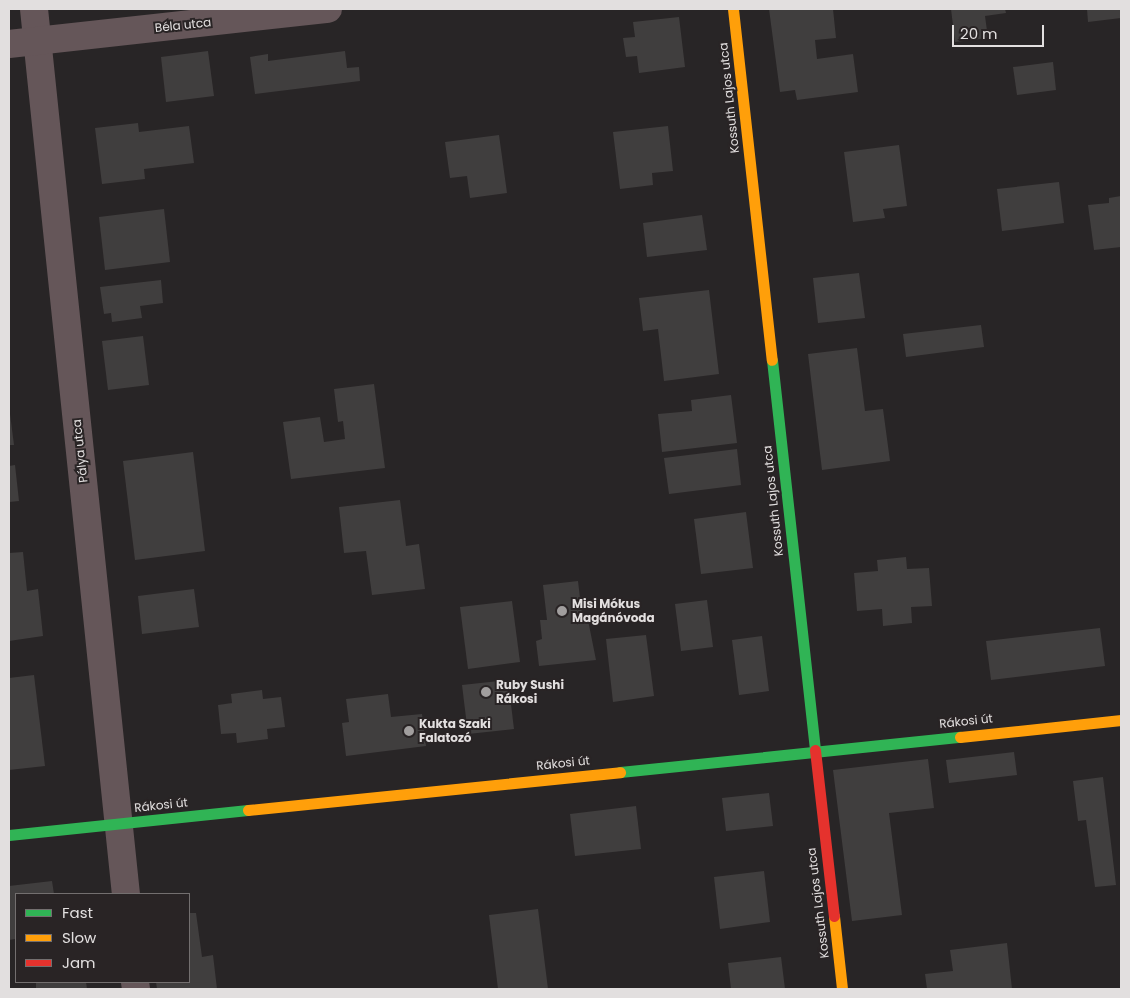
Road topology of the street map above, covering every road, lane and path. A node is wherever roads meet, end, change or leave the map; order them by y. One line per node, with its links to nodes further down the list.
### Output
1 (34, 9): 4 (street, Pálya utca)
2 (328, 9): 4 (street, Béla utca)
3 (734, 9): 7 (main road, Kossuth Lajos utca)
4 (37, 41): 5 (street, Béla utca); 8 (street, Pálya utca)
5 (9, 44)
6 (1121, 720): 7 (main road, Rákosi út)
7 (814, 750): 8 (main road, Rákosi út); 11 (main road, Kossuth Lajos utca)
8 (119, 824): 9 (main road, Rákosi út); 10 (street, Pálya utca)
9 (9, 835)
10 (126, 893)
11 (842, 989)

